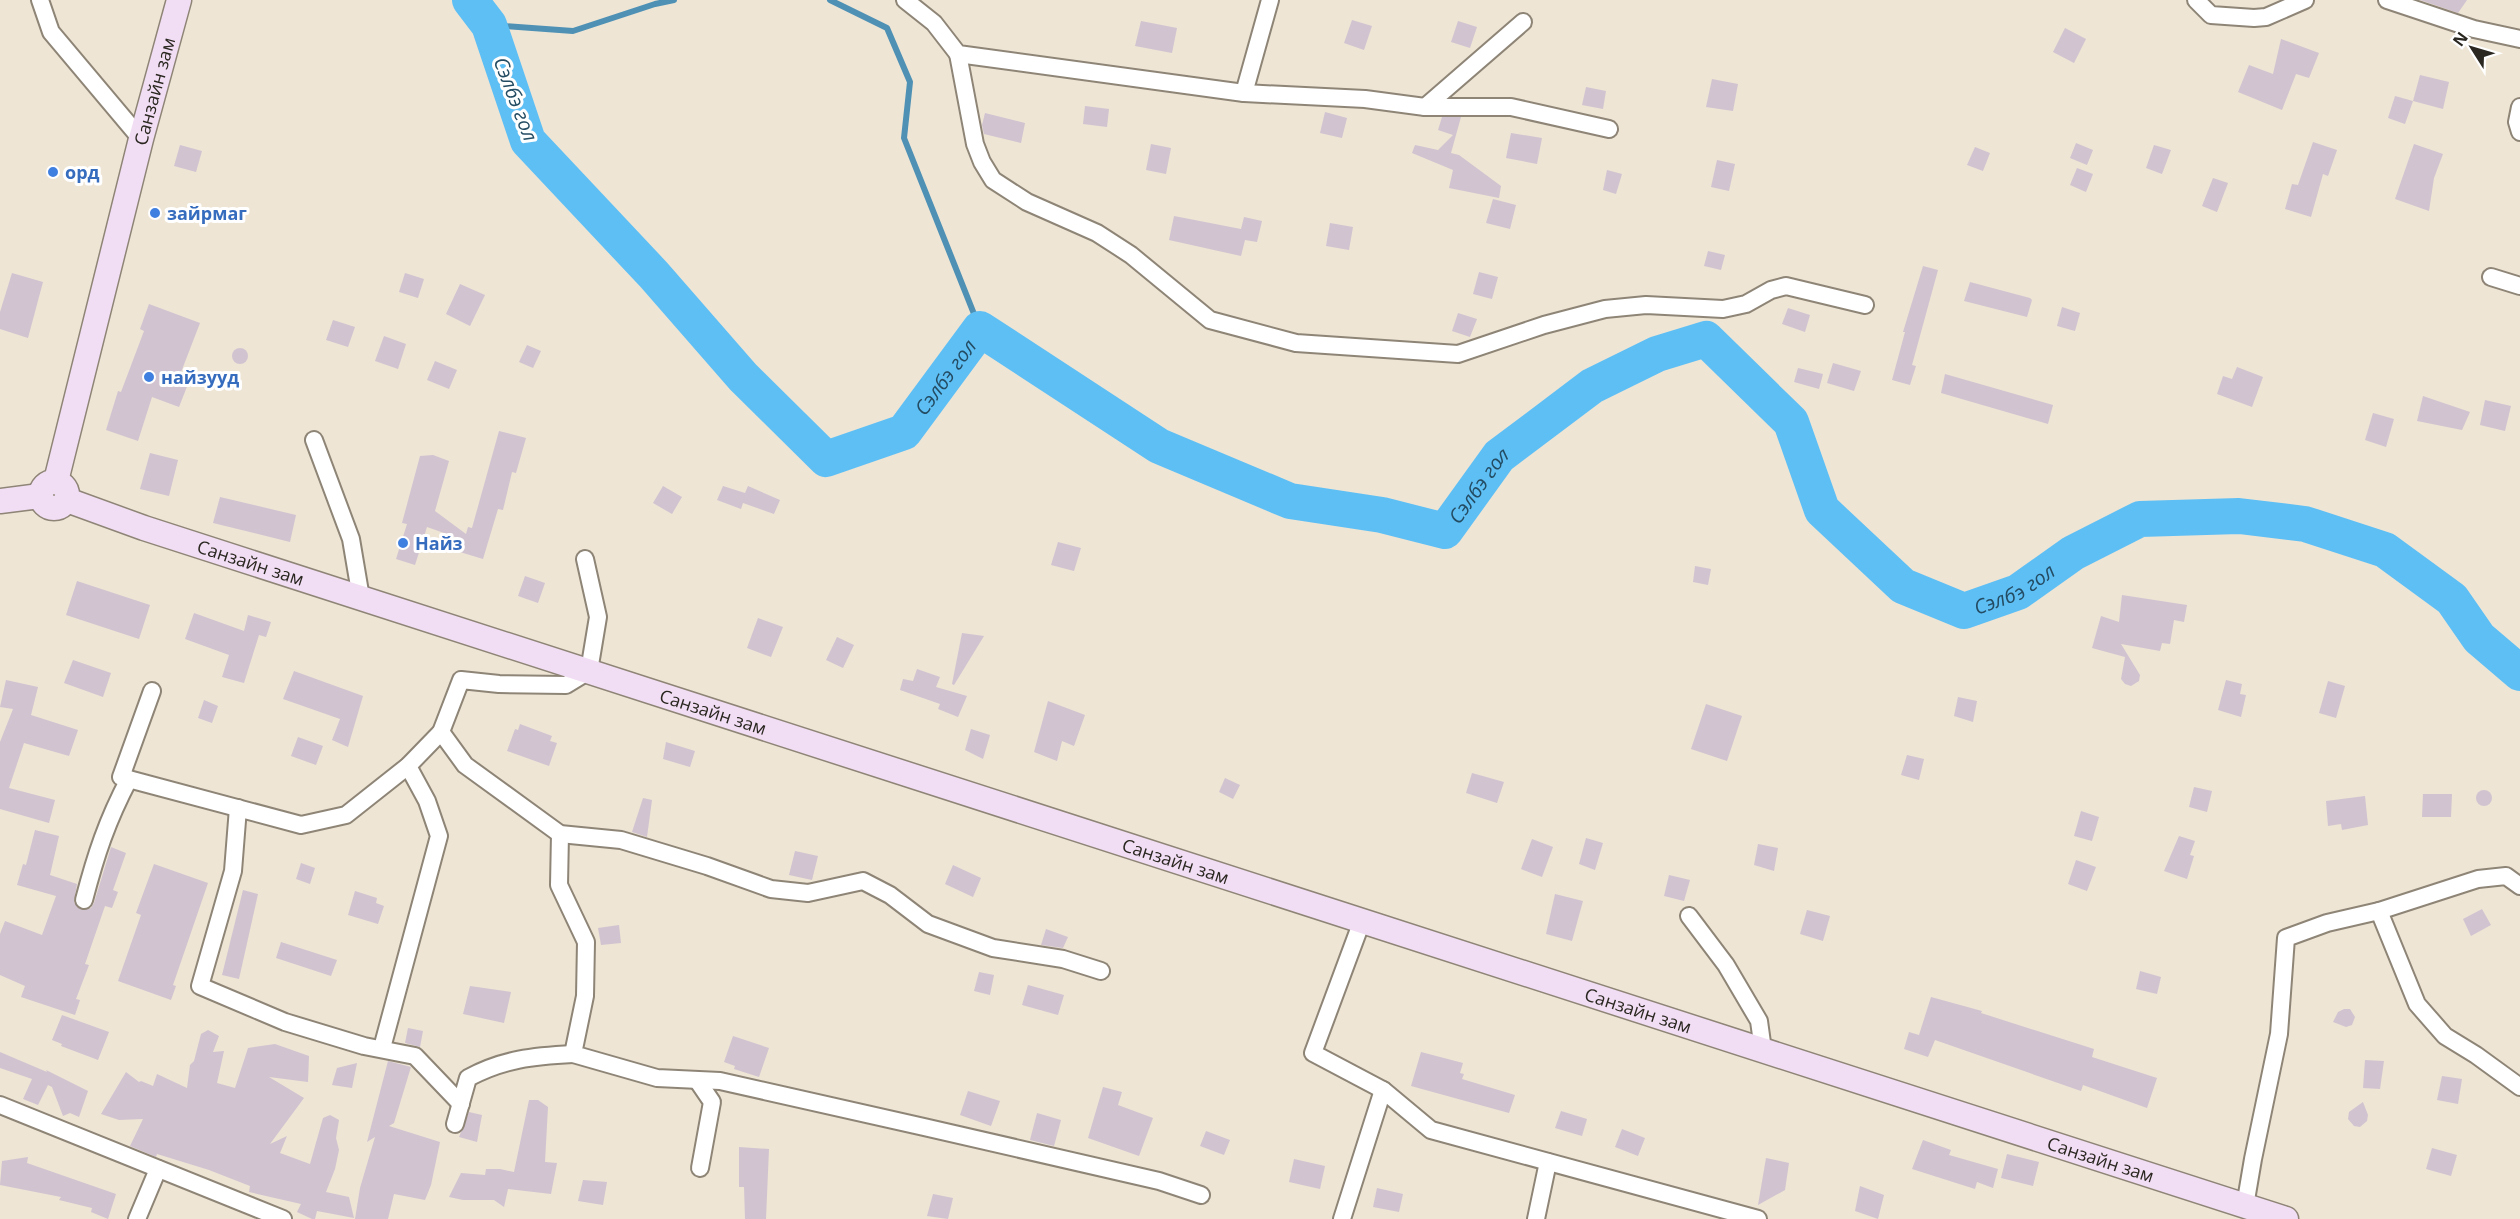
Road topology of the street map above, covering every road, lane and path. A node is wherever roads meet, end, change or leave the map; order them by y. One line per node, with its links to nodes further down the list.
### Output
1 (40, 0): 16 (street)
2 (905, 0): 10 (street)
3 (1270, 0): 11 (street)
4 (2196, 0): 5 (street)
5 (2305, 0)
6 (2388, 0): 9 (street)
7 (177, 7): 16 (main road, Санзайн зам)
8 (1523, 22): 12 (street)
9 (2520, 39)
10 (958, 54): 11 (street); 19 (street)
11 (1244, 93): 12 (street)
12 (1425, 107): 14 (street)
13 (2520, 107): 15 (street)
14 (1609, 129)
15 (2520, 132)
16 (141, 139): 21 (main road, Санзайн зам)
17 (2491, 277): 18 (street)
18 (2520, 286)
19 (1865, 305)
20 (314, 440): 24 (street)
21 (54, 492): 22 (main road); 24 (main road, Санзайн зам)
22 (0, 501)
23 (585, 559): 25 (street)
24 (361, 598): 25 (main road, Санзайн зам)
25 (589, 671): 27 (street); 36 (main road, Санзайн зам)
26 (153, 691): 29 (street)
27 (441, 732): 28 (street); 31 (street)
28 (408, 766): 30 (street); 38 (street)
29 (129, 779): 30 (street); 33 (street)
30 (238, 808): 38 (street)
31 (560, 834): 37 (street); 40 (street)
32 (2520, 886): 34 (street)
33 (84, 900)
34 (2379, 911): 42 (street); 51 (street)
35 (1689, 916): 39 (street)
36 (1362, 921): 39 (main road, Санзайн зам); 43 (street)
37 (1101, 971)
38 (382, 1048): 44 (street)
39 (1763, 1050): 51 (main road, Санзайн зам)
40 (573, 1054): 41 (street); 44 (street)
41 (697, 1080): 48 (street); 50 (street)
42 (2520, 1087)
43 (1383, 1090): 47 (street); 54 (street)
44 (461, 1104): 46 (street)
45 (0, 1105): 49 (street)
46 (455, 1124)
47 (1548, 1162): 55 (street); 56 (street)
48 (700, 1168)
49 (158, 1169): 52 (street); 53 (street)
50 (1201, 1195)
51 (2246, 1206): 57 (main road, Санзайн зам)
52 (137, 1219)
53 (283, 1219)
54 (1342, 1219)
55 (1536, 1219)
56 (1758, 1219)
57 (2286, 1219)

